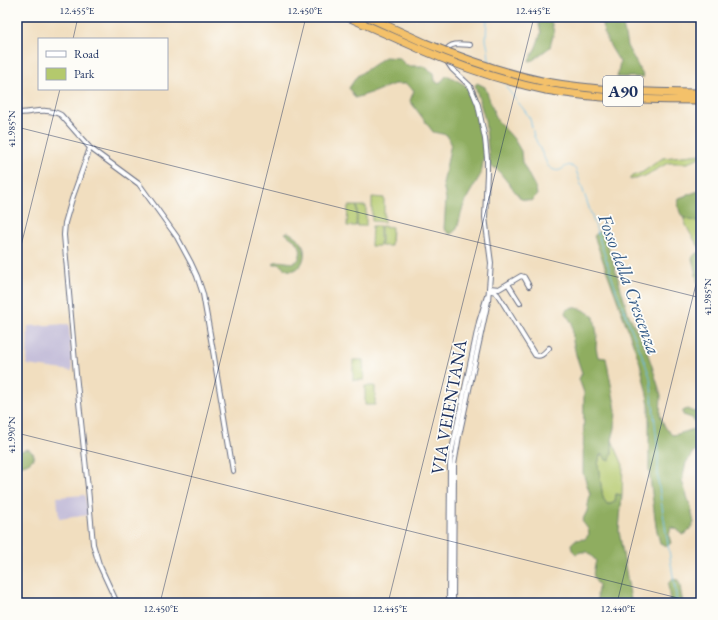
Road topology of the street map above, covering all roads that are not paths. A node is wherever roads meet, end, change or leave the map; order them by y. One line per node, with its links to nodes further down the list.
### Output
1 (348, 17): 5 (highway, A90, bridge)
2 (368, 17): 4 (highway, A90, bridge)
3 (470, 46): 10 (street, VIA VEIENTANA)
4 (701, 93)
5 (701, 100)
6 (17, 113): 7 (street)
7 (90, 148): 13 (street); 15 (street)
8 (508, 284): 9 (street); 10 (street); 11 (street)
9 (529, 286)
10 (489, 289): 12 (street); 14 (street, VIA VEIENTANA)
11 (520, 303)
12 (549, 348)
13 (233, 471)
14 (451, 497): 16 (street, VIA VEIENTANA); 17 (street, VIA VEIENTANA)
15 (116, 603)
16 (449, 603)
17 (453, 603)

